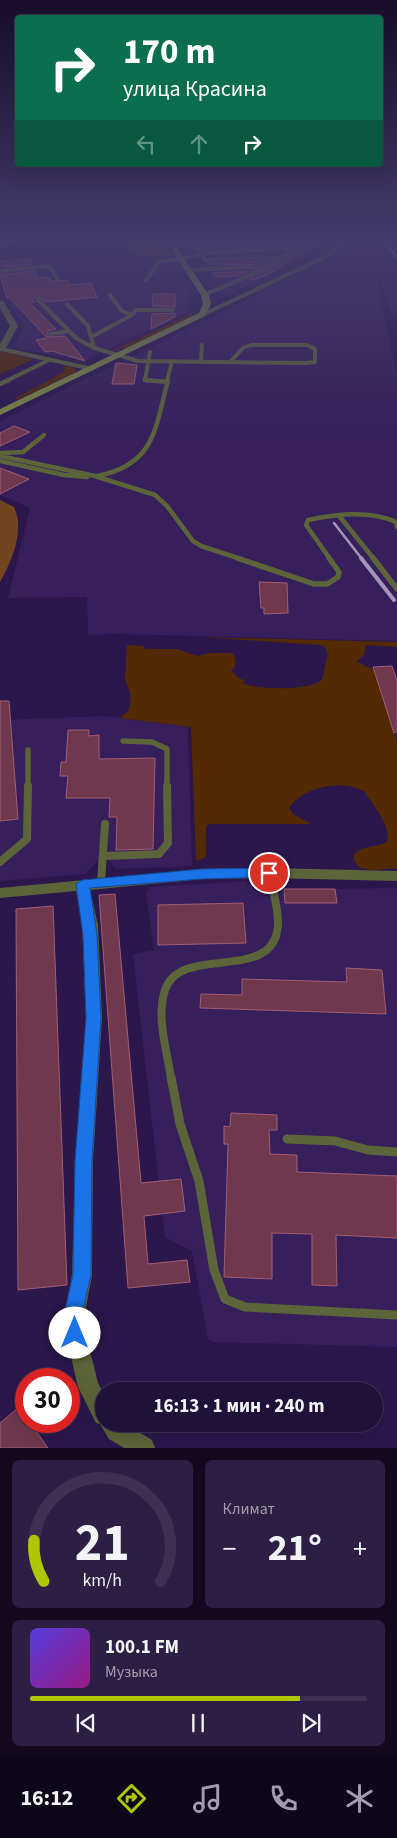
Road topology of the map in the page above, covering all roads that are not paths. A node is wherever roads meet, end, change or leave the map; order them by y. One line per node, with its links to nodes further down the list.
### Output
1 (3, 308): 17 (street)
2 (45, 308): 10 (lane)
3 (70, 308): 12 (lane)
4 (119, 308): 8 (lane)
5 (205, 308): 9 (street)
6 (220, 308): 9 (lane)
7 (173, 310): 8 (lane)
8 (132, 315): 12 (lane)
9 (197, 318): 16 (street)
10 (69, 331): 11 (lane); 14 (lane)
11 (51, 334)
12 (91, 337): 14 (lane)
13 (202, 345): 20 (lane)
14 (94, 348): 16 (lane)
15 (150, 352): 18 (lane)
16 (117, 357): 18 (lane); 22 (street)
17 (49, 360): 22 (street); 24 (lane)
18 (148, 361): 19 (lane); 23 (lane)
19 (172, 361): 20 (lane); 23 (lane)
20 (201, 362): 21 (lane)
21 (230, 362): 21 (lane)
22 (90, 369): 25 (street)
23 (168, 382): 29 (lane)
24 (0, 384)
25 (1, 410)
26 (44, 435): 27 (lane)
27 (0, 454): 29 (lane)
28 (0, 461): 29 (lane)
29 (95, 476): 30 (lane)
30 (340, 517): 31 (lane); 32 (lane)
31 (397, 526)
32 (397, 589)
33 (123, 742): 36 (lane)
34 (28, 750): 37 (lane)
35 (105, 824): 36 (lane)
36 (103, 856): 40 (lane)
37 (0, 862)
38 (269, 873): 39 (street); 40 (street); 45 (lane)
39 (397, 876)
40 (101, 882): 41 (street)
41 (82, 884): 42 (street); 46 (street)
42 (0, 893)
43 (287, 1139): 44 (lane)
44 (397, 1152)
45 (397, 1316)
46 (95, 1399)
47 (119, 1432): 48 (street)
48 (144, 1448)

